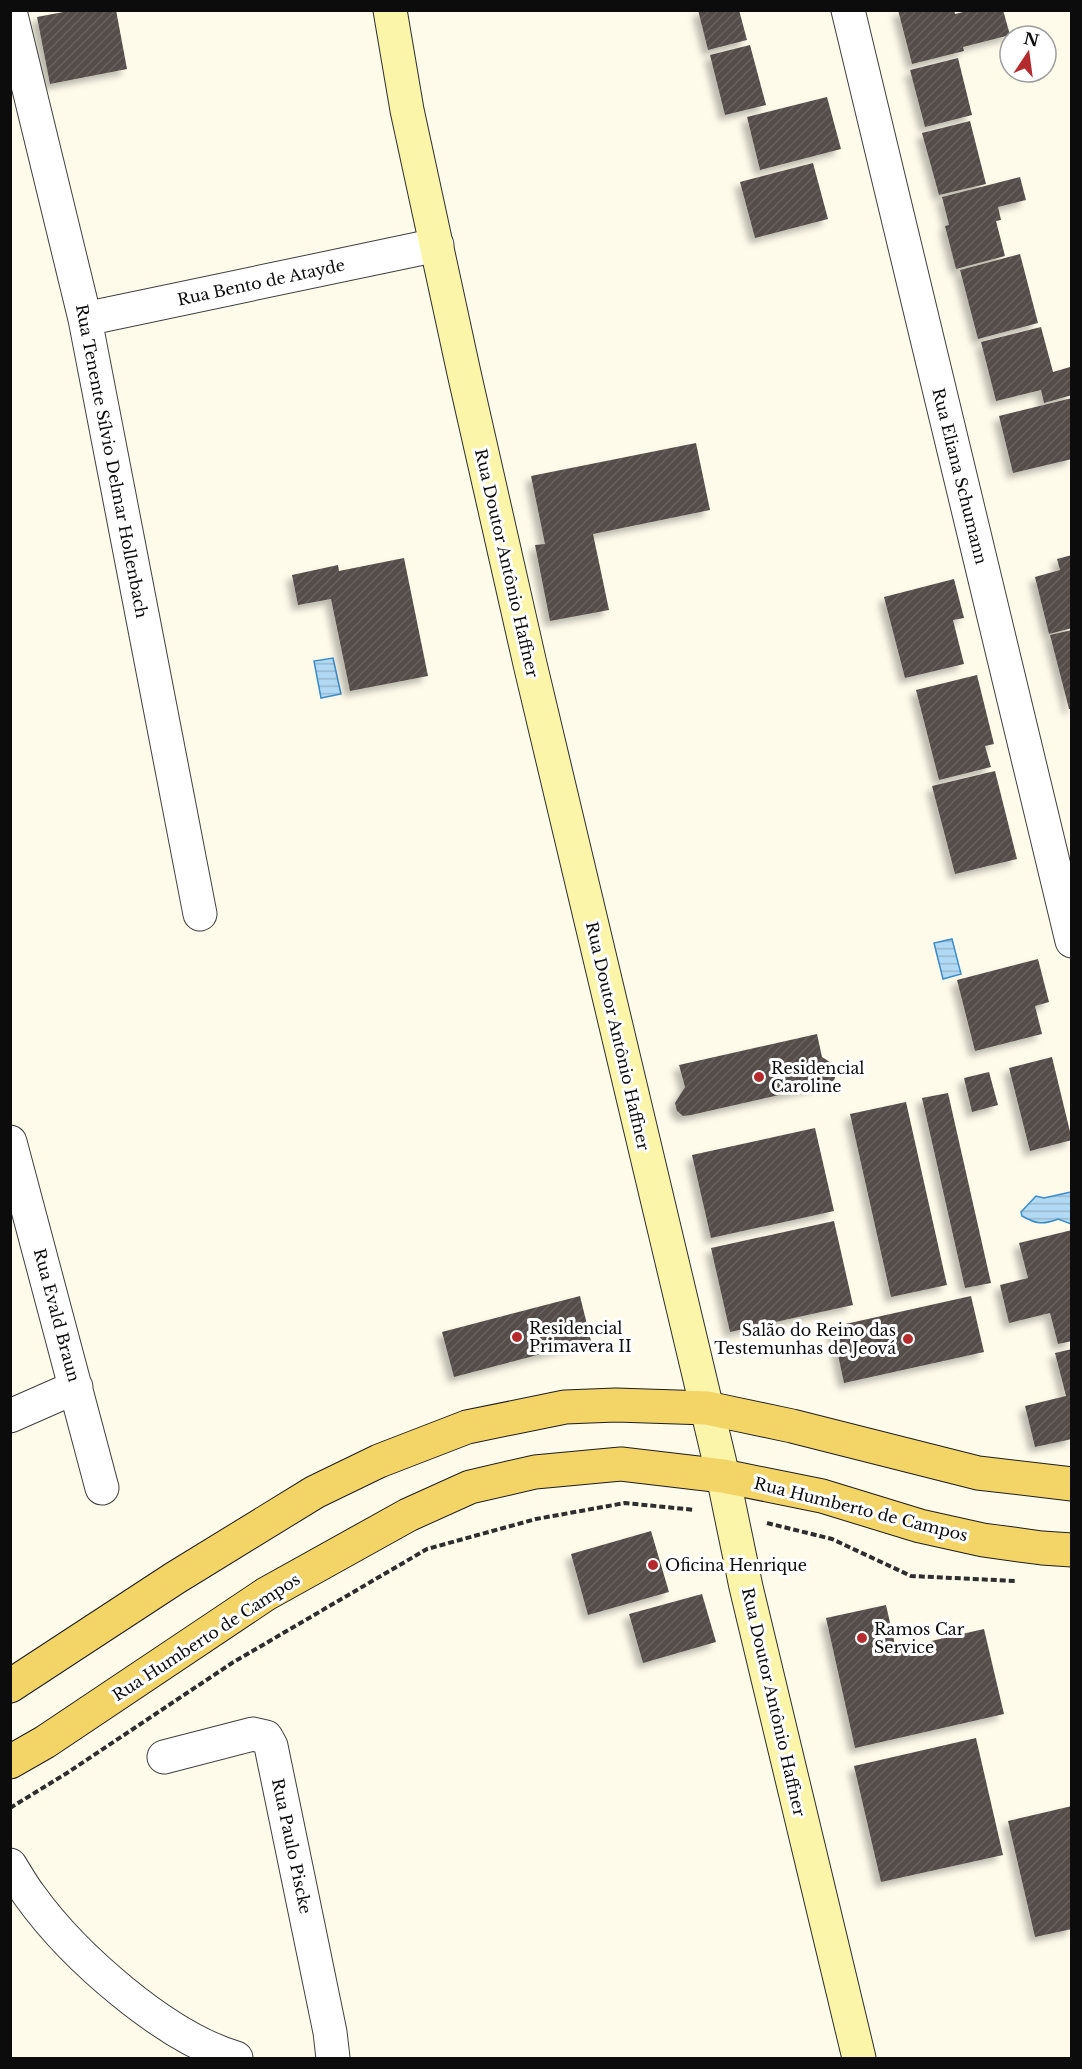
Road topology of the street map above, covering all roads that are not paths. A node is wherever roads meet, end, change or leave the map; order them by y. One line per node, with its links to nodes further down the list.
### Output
1 (390, 10): 4 (street, Rua Doutor Antônio Haffner)
2 (848, 10): 7 (street, Rua Eliana Schumann)
3 (10, 11): 5 (street, Rua Tenente Sílvio Delmar Hollenbach)
4 (437, 244): 5 (street, Rua Bento de Atayde); 10 (street, Rua Doutor Antônio Haffner)
5 (85, 319): 6 (street, Rua Tenente Sílvio Delmar Hollenbach)
6 (200, 914)
7 (1071, 941)
8 (10, 1142): 9 (street, Rua Evald Braun)
9 (76, 1387): 11 (street); 14 (street, Rua Evald Braun)
10 (707, 1408): 12 (street, Rua Doutor Antônio Haffner); 13 (main road); 16 (main road)
11 (10, 1416)
12 (723, 1476): 15 (main road, Rua Humberto de Campos); 18 (main road, Rua Humberto de Campos); 23 (street, Rua Doutor Antônio Haffner)
13 (1071, 1484)
14 (102, 1488)
15 (1071, 1550)
16 (10, 1686)
17 (164, 1756): 22 (street, Rua Paulo Piscke)
18 (10, 1762)
19 (10, 1865): 20 (street)
20 (20, 1903): 21 (street)
21 (236, 2058)
22 (333, 2058)
23 (859, 2058)

